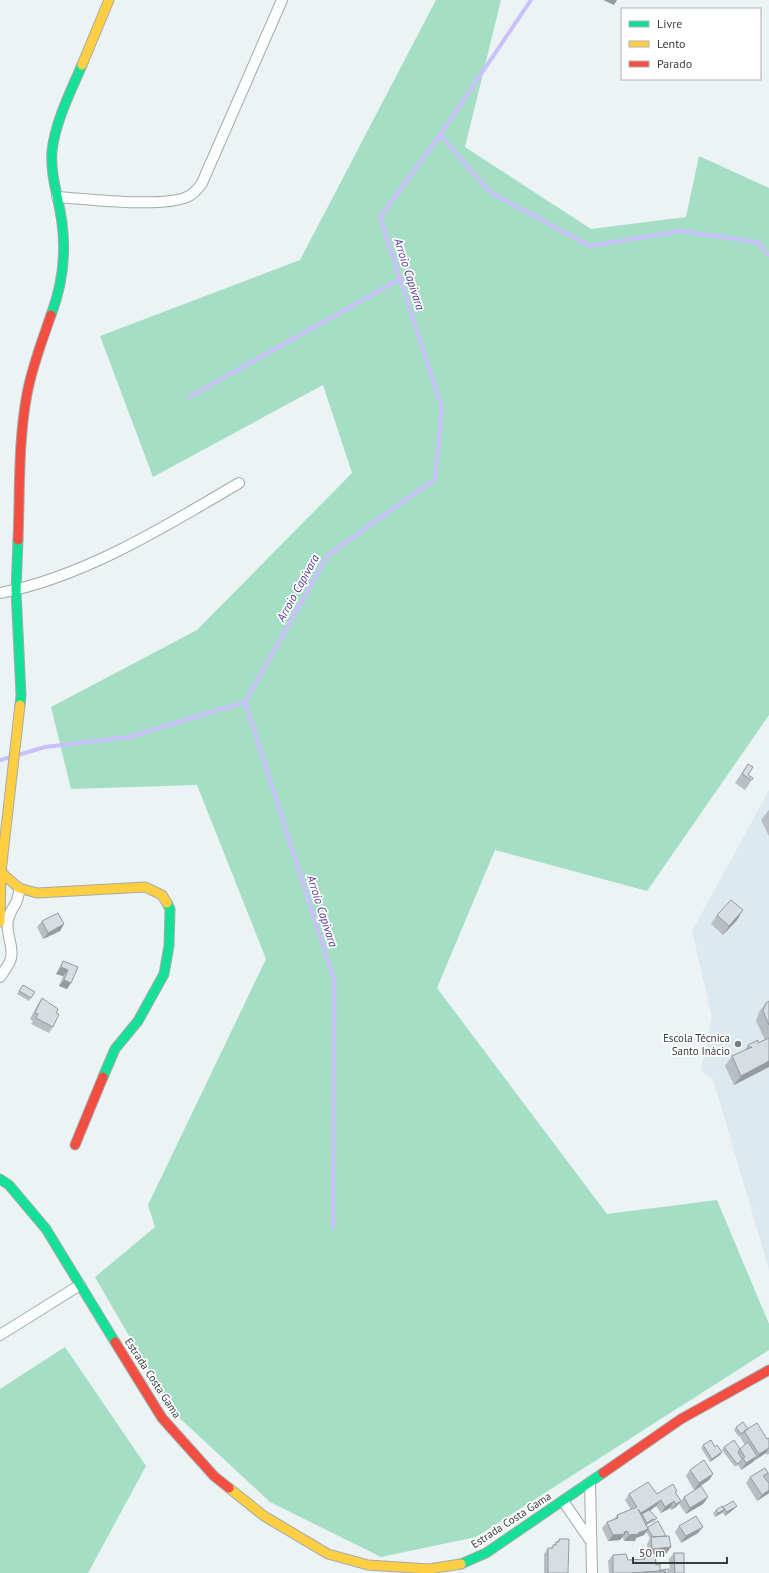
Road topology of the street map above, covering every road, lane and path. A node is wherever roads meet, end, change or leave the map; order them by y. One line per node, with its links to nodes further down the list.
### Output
1 (109, 0): 3 (street)
2 (282, 0): 3 (street)
3 (57, 197): 5 (street)
4 (239, 483): 5 (street)
5 (16, 590): 6 (street); 7 (street)
6 (0, 593)
7 (1, 872): 8 (street); 9 (street)
8 (19, 888): 10 (street); 12 (street)
9 (0, 923): 10 (street)
10 (9, 942): 11 (street)
11 (0, 977)
12 (75, 1145)
13 (0, 1179): 14 (street, Estrada Costa Gama)
14 (80, 1285): 15 (street); 18 (street, Estrada Costa Gama)
15 (0, 1335)
16 (769, 1370): 17 (street, Estrada Costa Gama)
17 (590, 1482): 18 (street, Estrada Costa Gama); 19 (street)
18 (563, 1501): 19 (street)
19 (590, 1540): 20 (street)
20 (592, 1573)

